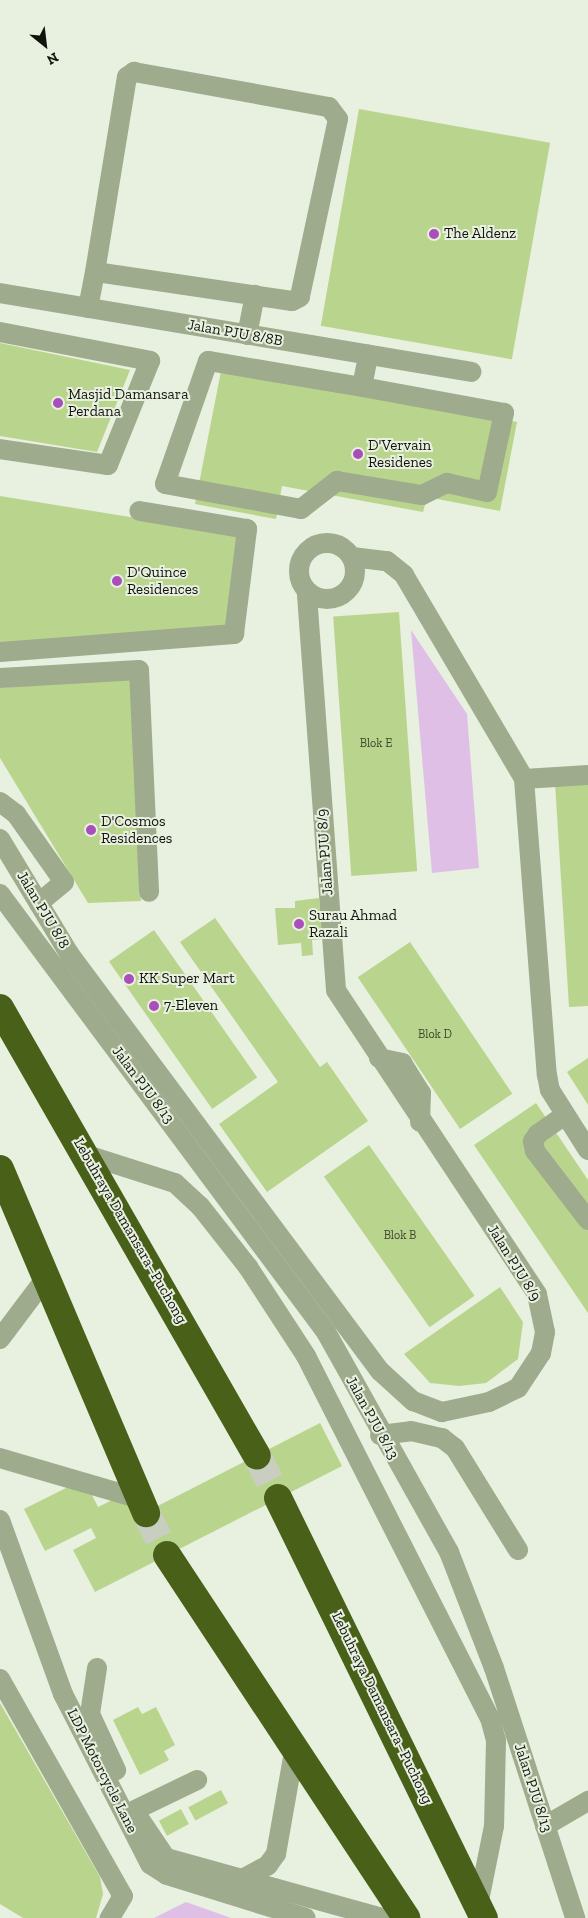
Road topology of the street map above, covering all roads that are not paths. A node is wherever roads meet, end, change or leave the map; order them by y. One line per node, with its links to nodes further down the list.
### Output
1 (95, 272): 3 (street); 3 (street); 4 (street)
2 (0, 293): 4 (street, Jalan PJU 8/8B)
3 (255, 295): 6 (street)
4 (88, 308): 6 (street, Jalan PJU 8/8B)
5 (0, 332): 10 (street)
6 (247, 335): 7 (street, Jalan PJU 8/8B)
7 (368, 355): 8 (street, Jalan PJU 8/8B); 9 (street)
8 (470, 372)
9 (362, 387): 9 (street)
10 (0, 448)
11 (140, 511): 14 (street)
12 (352, 557): 13 (street); 13 (street, Jalan PJU 8/9); 17 (street, Jalan PJU 8/9)
13 (307, 592): 26 (street, Jalan PJU 8/9)
14 (0, 652)
15 (0, 678): 22 (street)
16 (588, 775): 17 (street)
17 (524, 779): 29 (street, Jalan PJU 8/9)
18 (0, 802): 20 (street)
19 (1, 842): 21 (street, Jalan PJU 8/8)
20 (52, 864): 21 (street); 24 (street)
21 (28, 885): 24 (street, Jalan PJU 8/8)
22 (149, 892)
23 (2, 897): 25 (street); 27 (street, Jalan PJU 8/13)
24 (41, 906): 25 (street); 26 (street, Jalan PJU 8/8)
25 (52, 941): 26 (street); 27 (street)
26 (70, 955)
27 (60, 977): 36 (street, Jalan PJU 8/13)
28 (0, 1008): 31 (highway, Lebuhraya Damansara–Puchong)
29 (565, 1115): 30 (street, Jalan PJU 8/9); 33 (street)
30 (588, 1150)
31 (87, 1155): 37 (highway, Lebuhraya Damansara–Puchong); 52 (street)
32 (2, 1181): 34 (highway)
33 (588, 1220)
34 (48, 1275): 35 (street); 40 (highway)
35 (0, 1339)
36 (380, 1434): 42 (street); 50 (street, Jalan PJU 8/13)
37 (257, 1456)
38 (0, 1458): 40 (street)
39 (278, 1498): 52 (highway, Lebuhraya Damansara–Puchong)
40 (143, 1506)
41 (0, 1520): 54 (street, LDP Motorcycle Lane)
42 (518, 1550)
43 (167, 1555): 46 (highway)
44 (97, 1668): 49 (street)
45 (0, 1678): 53 (street)
46 (295, 1746): 51 (street); 56 (highway)
47 (197, 1780): 49 (street)
48 (588, 1801): 50 (street)
49 (136, 1810): 51 (street)
50 (546, 1826): 57 (street, Jalan PJU 8/13)
51 (244, 1878): 55 (street)
52 (481, 1912)
53 (110, 1918)
54 (306, 1918)
55 (383, 1918)
56 (406, 1918)
57 (575, 1918)

